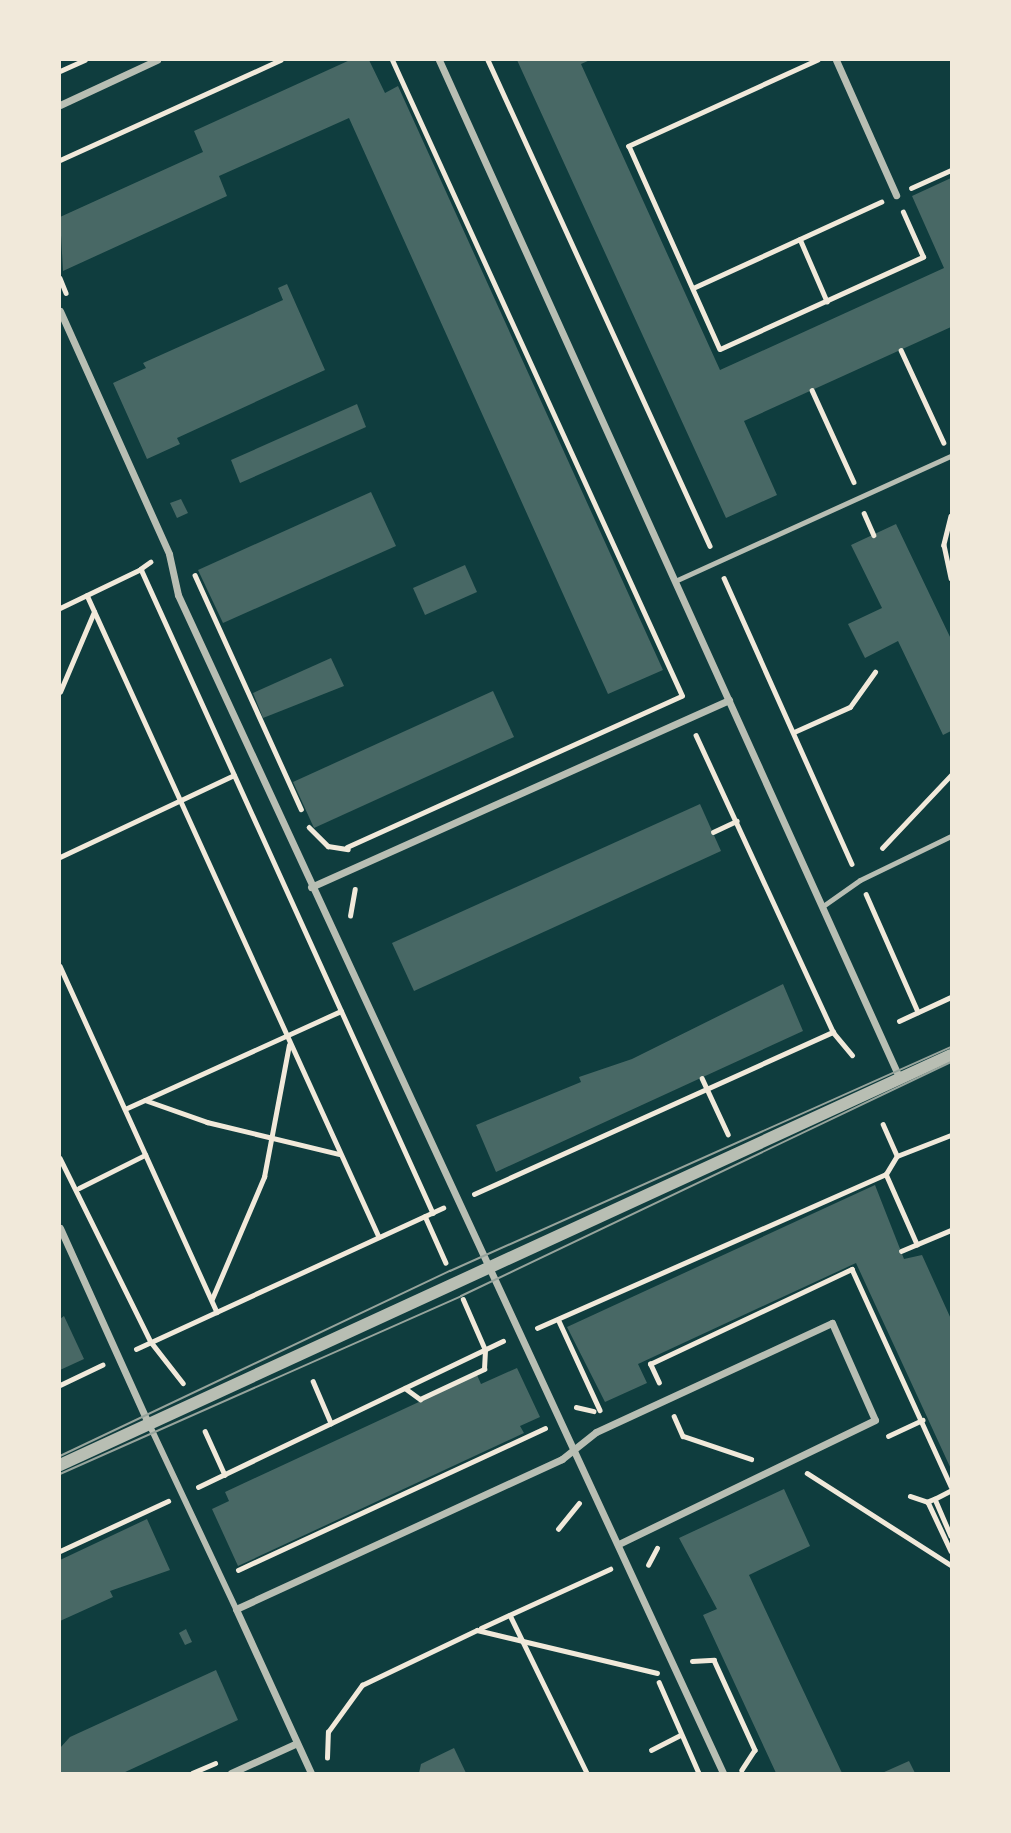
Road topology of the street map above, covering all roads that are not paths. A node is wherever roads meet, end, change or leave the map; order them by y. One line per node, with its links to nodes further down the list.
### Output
1 (157, 60): 4 (street)
2 (439, 60): 8 (street)
3 (836, 60): 5 (street)
4 (60, 105)
5 (896, 195)
6 (60, 311): 11 (street)
7 (951, 456): 8 (lane)
8 (674, 581): 9 (street)
9 (729, 700): 11 (street); 12 (street)
10 (951, 836): 12 (lane)
11 (312, 887): 16 (street)
12 (822, 906): 14 (street)
13 (951, 1055): 14 (street)
14 (900, 1079): 16 (street)
15 (60, 1228): 17 (street)
16 (488, 1269): 17 (street); 18 (street)
17 (148, 1423): 19 (street); 21 (street)
18 (574, 1449): 20 (street); 20 (street); 21 (street)
19 (60, 1465)
20 (618, 1544): 25 (street)
21 (236, 1609): 22 (street)
22 (297, 1743): 23 (street); 24 (street)
23 (231, 1773)
24 (311, 1773)
25 (723, 1773)

